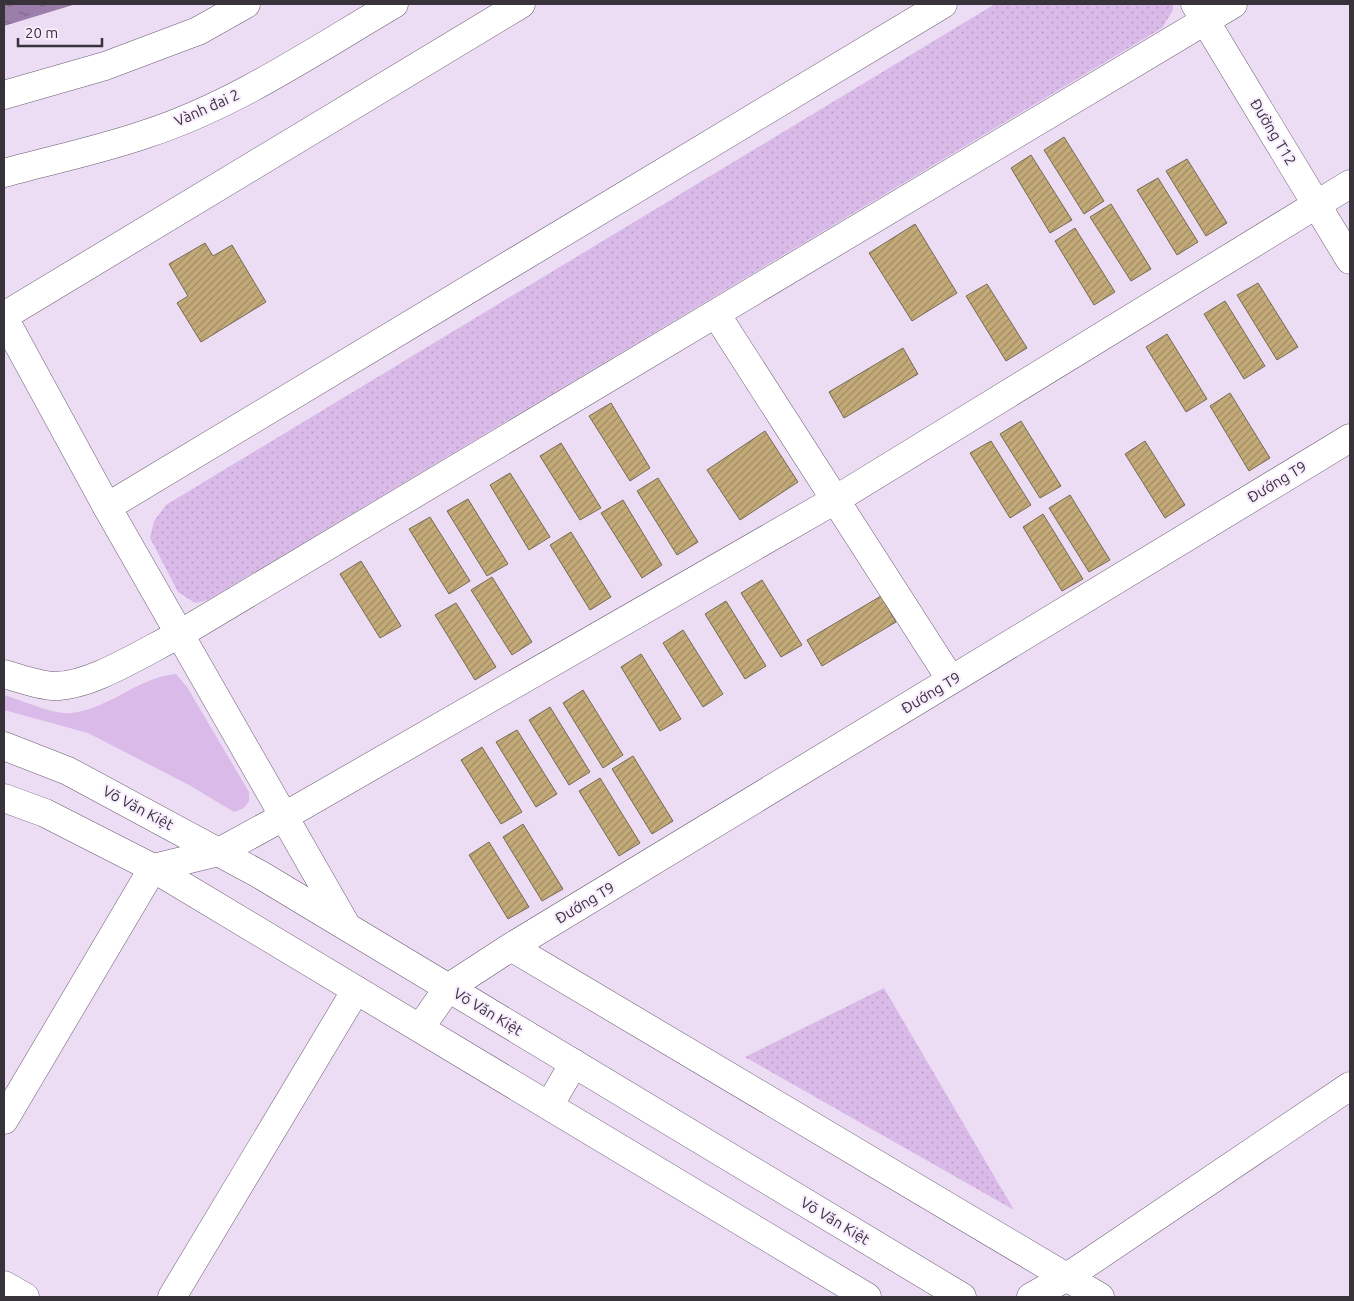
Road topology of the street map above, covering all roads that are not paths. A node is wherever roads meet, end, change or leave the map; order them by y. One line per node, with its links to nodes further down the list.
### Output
1 (246, 4): 7 (street)
2 (394, 4): 8 (street, Vành đai 2)
3 (521, 4): 13 (street)
4 (943, 4): 16 (street)
5 (1233, 4): 6 (street)
6 (1200, 12): 10 (street, Đường T12); 12 (street)
7 (4, 95)
8 (4, 173)
9 (1350, 184): 10 (street)
10 (1317, 204): 11 (street, Đường T12); 15 (street)
11 (1350, 260)
12 (716, 314): 15 (street); 17 (street)
13 (4, 317): 16 (street)
14 (1350, 438): 19 (street, Đướng T9)
15 (835, 500): 19 (street); 22 (street)
16 (107, 507): 17 (street)
17 (180, 634): 18 (street); 22 (street)
18 (4, 674)
19 (951, 680): 26 (street, Đướng T9)
20 (4, 746): 23 (street, Võ Văn Kiệt)
21 (4, 798): 24 (street)
22 (283, 816): 23 (street); 25 (street)
23 (219, 852): 24 (street); 25 (street, Võ Văn Kiệt)
24 (153, 868): 28 (street); 33 (street)
25 (348, 928): 27 (street, Võ Văn Kiệt)
26 (511, 947): 27 (street, Đướng T9); 34 (street)
27 (448, 988): 29 (street); 30 (street, Võ Văn Kiệt)
28 (356, 990): 29 (street); 37 (street)
29 (420, 1028): 32 (street)
30 (574, 1063): 32 (street); 39 (street, Võ Văn Kiệt)
31 (1350, 1086): 34 (street)
32 (549, 1106): 38 (street)
33 (4, 1120)
34 (1067, 1277): 40 (street); 41 (street)
35 (4, 1285): 36 (street)
36 (24, 1297)
37 (172, 1297)
38 (867, 1297)
39 (962, 1297)
40 (1031, 1297)
41 (1100, 1297)

